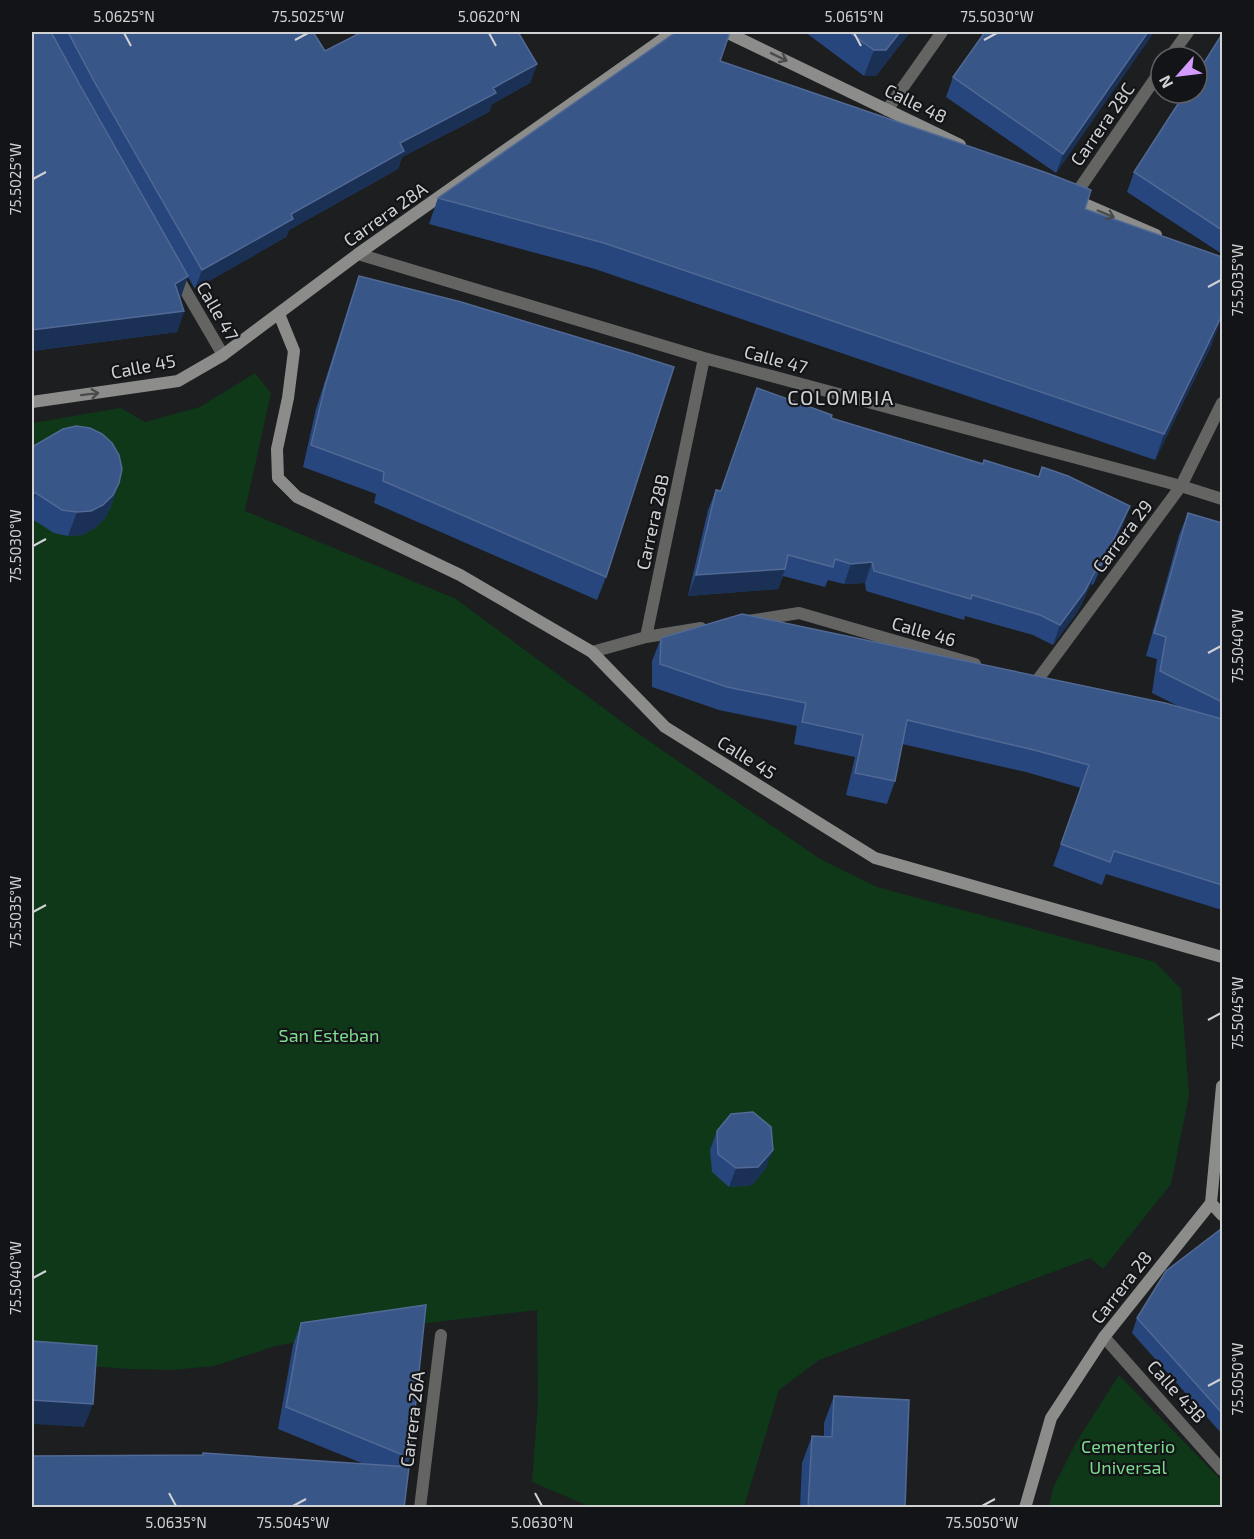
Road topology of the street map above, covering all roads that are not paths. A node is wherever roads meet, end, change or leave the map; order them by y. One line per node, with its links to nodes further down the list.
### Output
1 (673, 32): 10 (street, Carrera 28A)
2 (726, 32): 7 (street, Calle 48, one-way to 7)
3 (942, 32): 7 (street)
4 (1188, 32): 5 (street)
5 (1179, 45)
6 (1149, 86): 9 (street, Carrera 28C, one-way to 9)
7 (887, 110): 8 (street, Calle 48)
8 (969, 149)
9 (1169, 240)
10 (358, 254): 12 (street, Carrera 28A); 14 (street, Calle 47)
11 (171, 265): 13 (street, Calle 47)
12 (279, 314): 13 (street, Calle 45); 22 (street, Calle 45)
13 (223, 356): 15 (street, Calle 45, one-way to 13)
14 (704, 358): 17 (street, Calle 47); 21 (street, Carrera 28B)
15 (32, 402)
16 (1222, 403): 17 (street, Carrera 29)
17 (1181, 486): 18 (street, Calle 47); 24 (street, Carrera 29)
18 (1222, 499)
19 (740, 622): 23 (street, Calle 46)
20 (717, 626): 21 (street)
21 (646, 637): 22 (street)
22 (592, 652): 25 (street, Calle 45)
23 (991, 669)
24 (1036, 682)
25 (1222, 957)
26 (1222, 1086): 27 (street)
27 (1211, 1203): 28 (street); 30 (street, Carrera 28)
28 (1222, 1215)
29 (441, 1335): 32 (street, Carrera 26A)
30 (1104, 1337): 31 (street, Calle 43B); 33 (street, Carrera 28)
31 (1222, 1470)
32 (420, 1508)
33 (1025, 1508)

